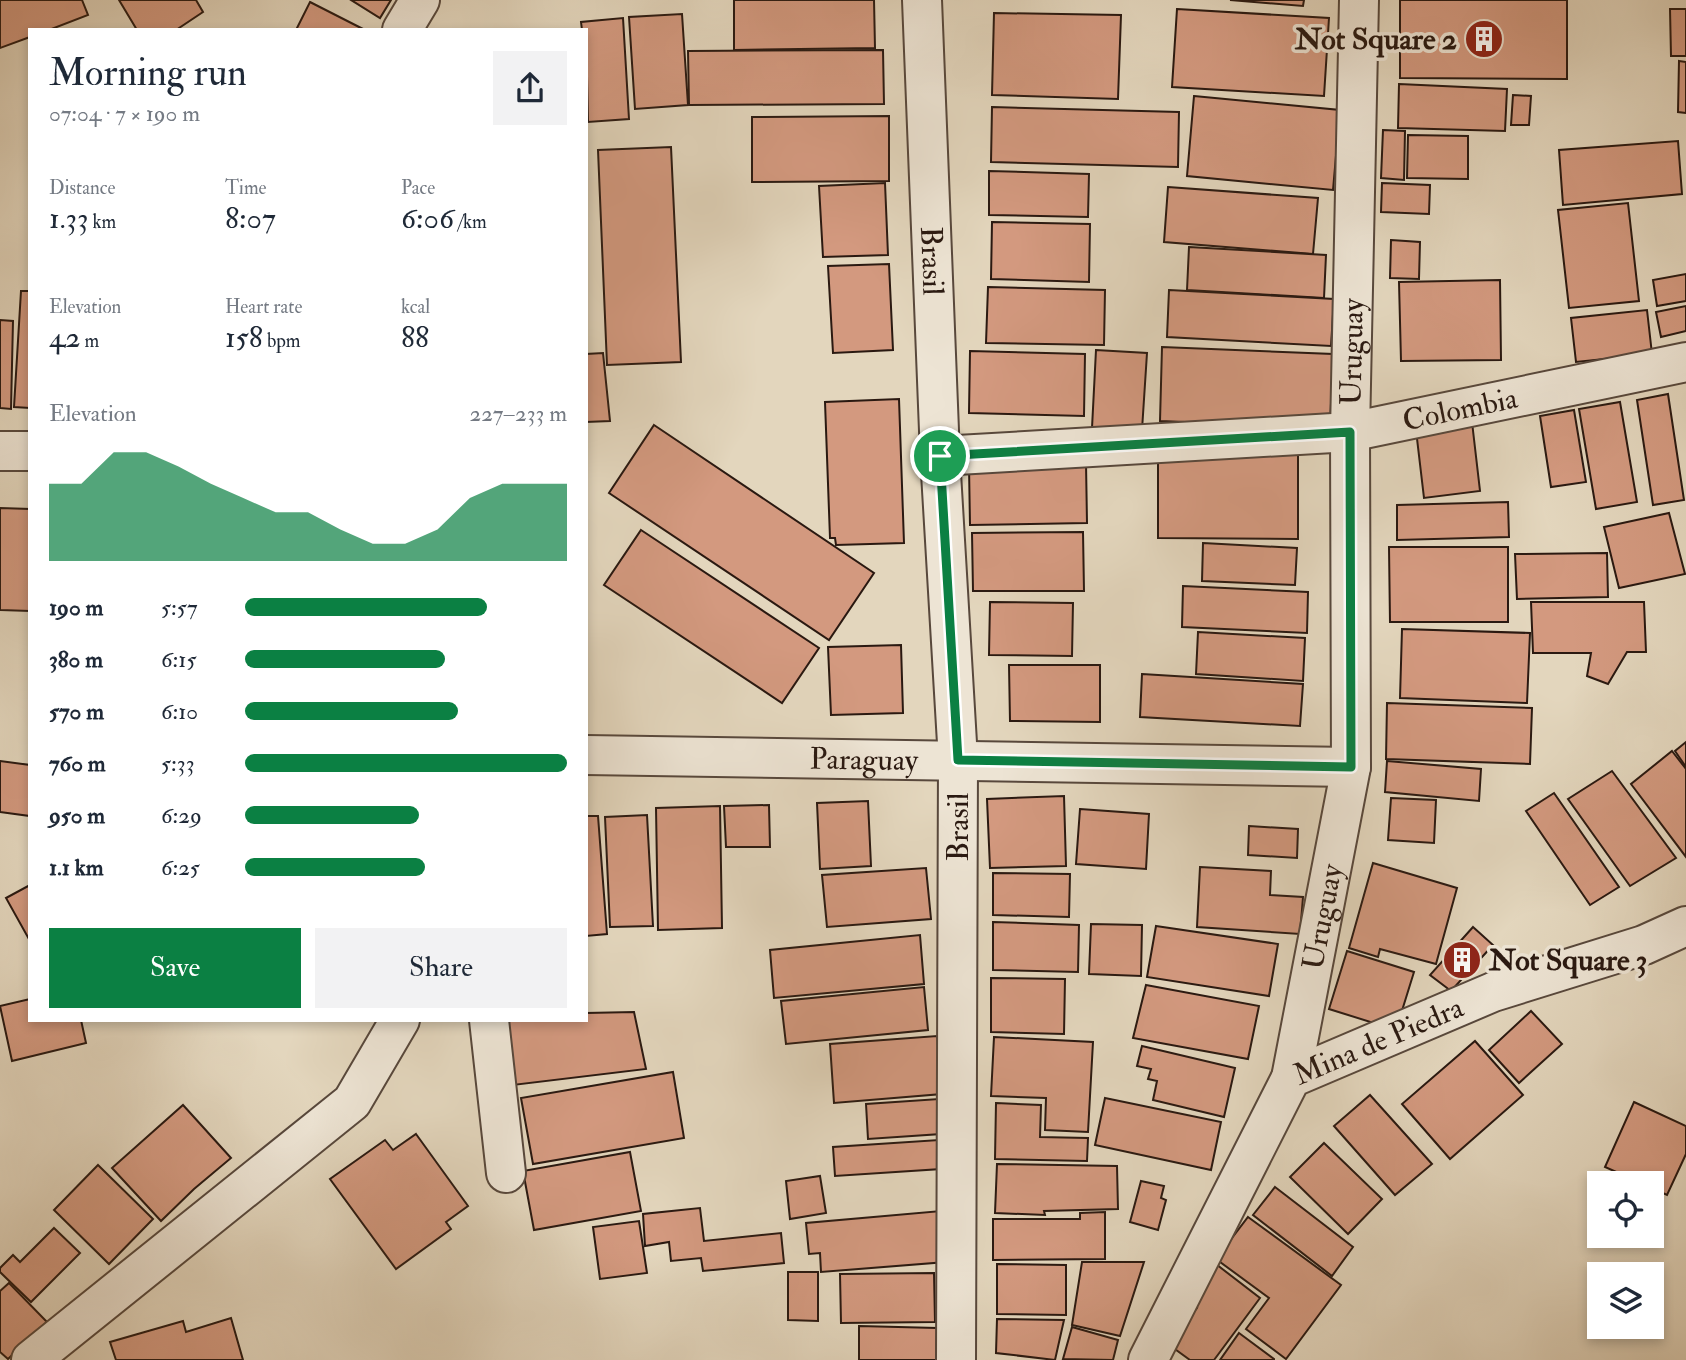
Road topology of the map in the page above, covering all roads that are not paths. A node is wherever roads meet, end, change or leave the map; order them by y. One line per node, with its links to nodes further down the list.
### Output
1 (421, 0): 4 (street)
2 (922, 0): 9 (street, Brasil)
3 (1359, 0): 6 (street, Uruguay)
4 (402, 28)
5 (1686, 362): 6 (street, Colombia)
6 (1350, 432): 9 (street, Colombia); 12 (street, Uruguay)
7 (0, 451): 8 (street)
8 (28, 451)
9 (940, 456): 11 (street, Brasil)
10 (588, 755): 11 (street, Paraguay)
11 (958, 760): 12 (street, Paraguay); 19 (street, Brasil)
12 (1351, 767): 16 (street, Uruguay)
13 (1686, 926): 16 (street, Mina de Piedra)
14 (399, 1022): 18 (street)
15 (489, 1022): 17 (street)
16 (1291, 1078): 20 (street, Mina de Piedra)
17 (506, 1172)
18 (32, 1360)
19 (956, 1360)
20 (1148, 1360)

